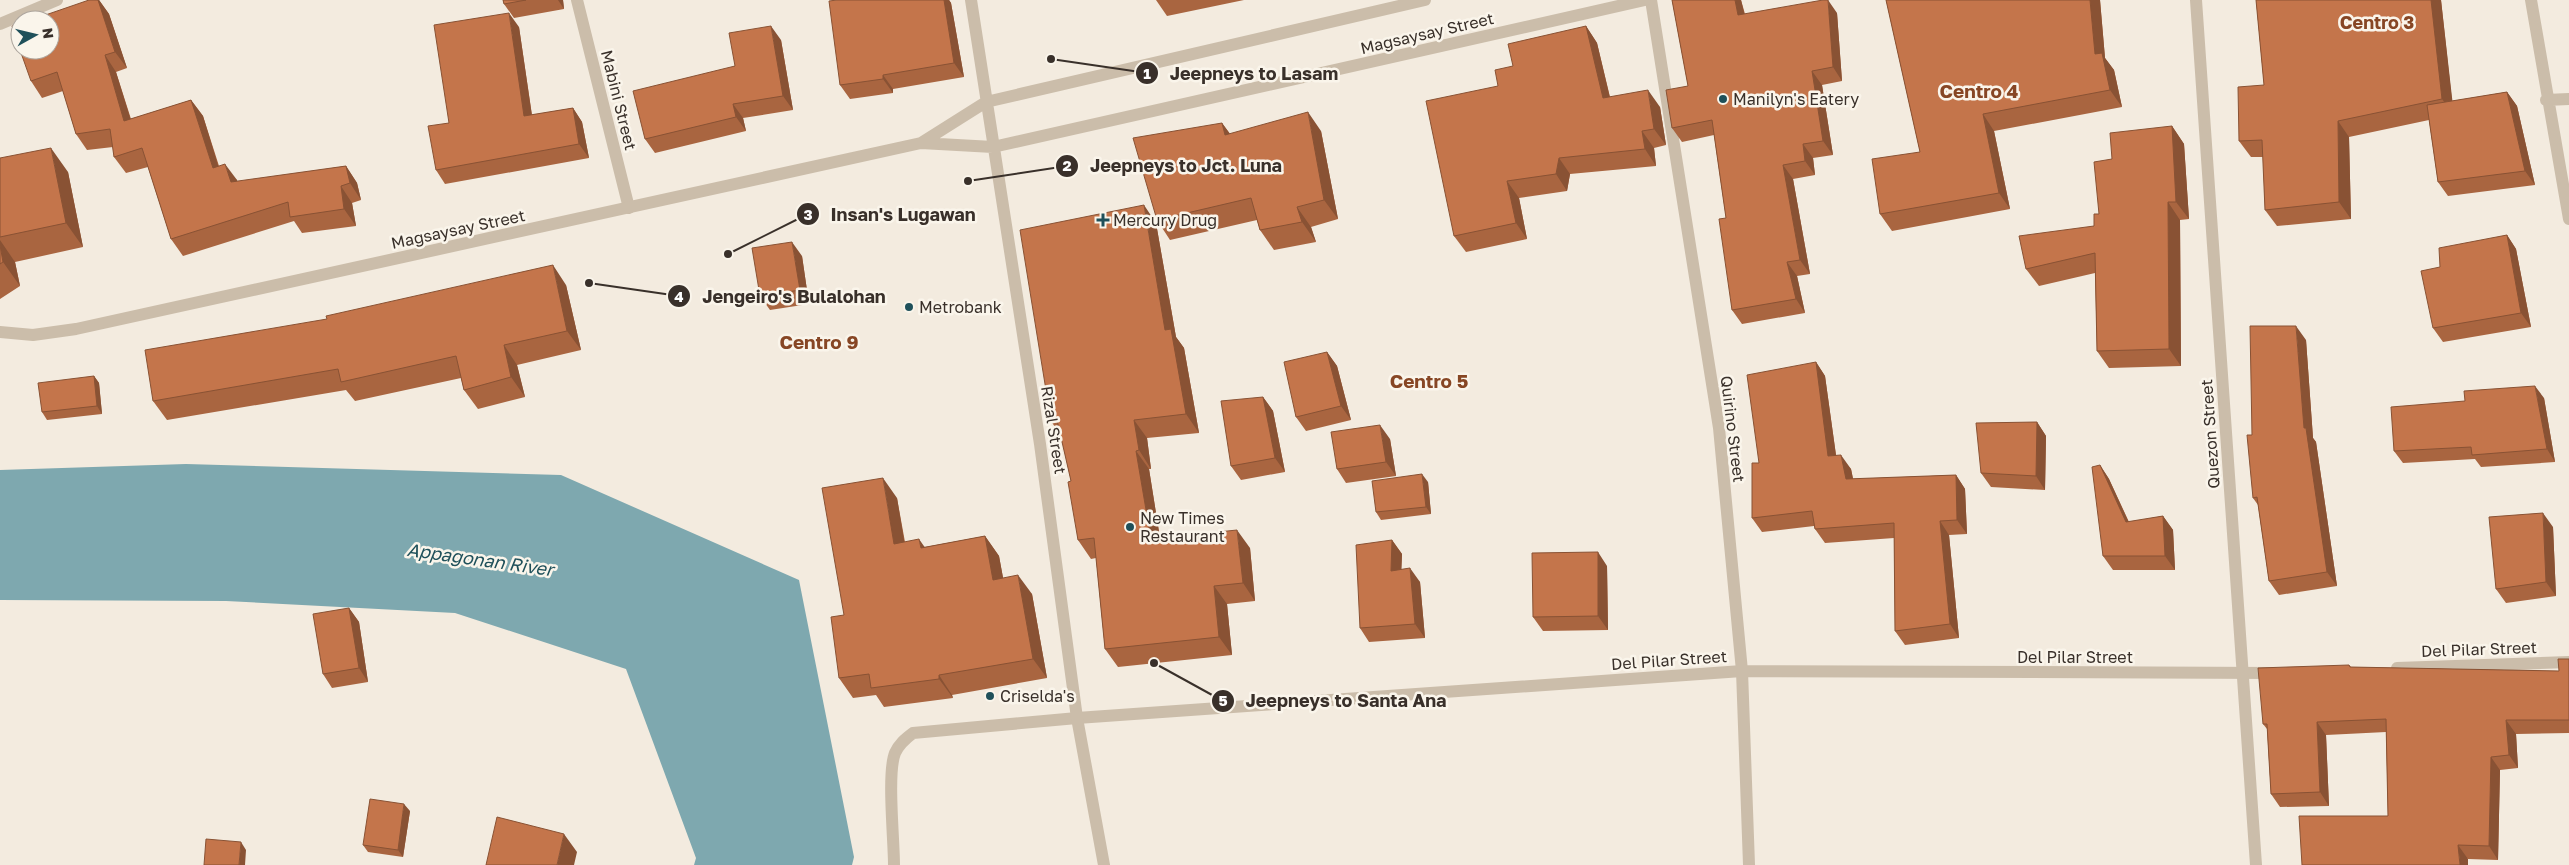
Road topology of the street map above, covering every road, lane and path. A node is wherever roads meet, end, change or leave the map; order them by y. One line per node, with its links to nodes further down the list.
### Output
1 (56, 0): 9 (street)
2 (577, 0): 15 (street, Mabini Street)
3 (971, 0): 12 (street, Rizal Street)
4 (1425, 0): 12 (street, Magsaysay Street)
5 (1645, 0): 14 (street, Magsaysay Street)
6 (1651, 0): 20 (street, Quirino Street)
7 (2196, 0): 22 (street, Quezon Street)
8 (2531, 0): 11 (street)
9 (0, 24)
10 (2569, 99): 11 (street)
11 (2546, 100): 16 (street)
12 (986, 102): 13 (street, Magsaysay Street); 14 (street, Rizal Street)
13 (921, 143): 14 (street, Magsaysay Street); 15 (street, Magsaysay Street)
14 (993, 147): 23 (street, Rizal Street)
15 (629, 208): 17 (street, Magsaysay Street)
16 (2569, 219)
17 (0, 332)
18 (2569, 662): 19 (street, Del Pilar Street)
19 (2387, 669)
20 (1742, 671): 22 (street, Del Pilar Street); 23 (street, Del Pilar Street); 26 (street, Quirino Street)
21 (2284, 673): 22 (street, Del Pilar Street)
22 (2243, 674): 27 (street, Quezon Street)
23 (1077, 718): 24 (street, Del Pilar Street); 25 (street, Rizal Street)
24 (894, 865)
25 (1104, 865)
26 (1749, 865)
27 (2256, 865)

